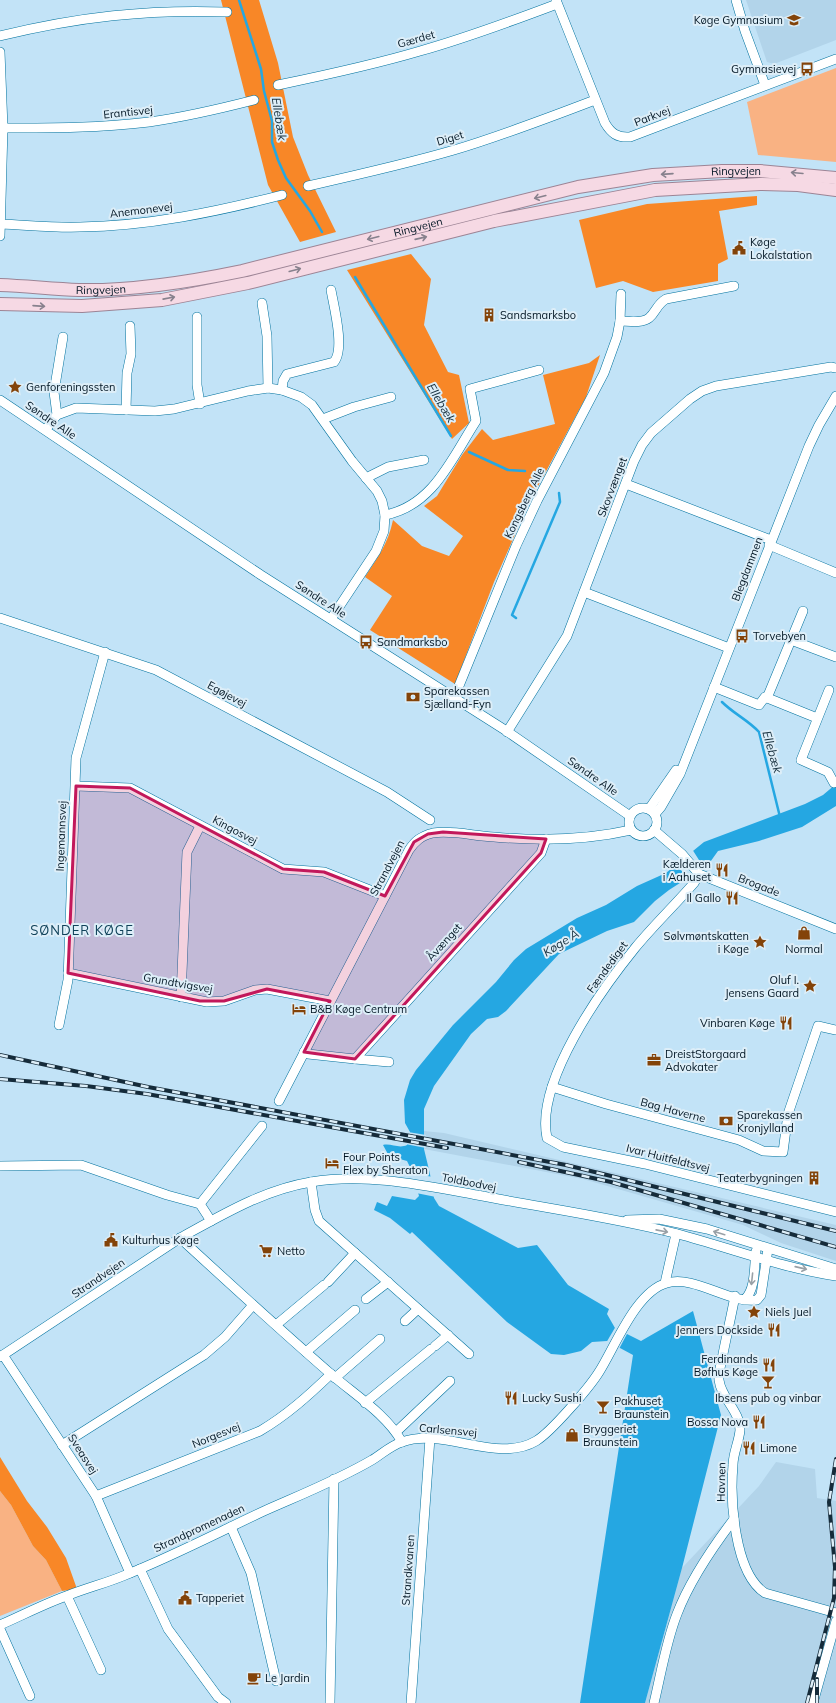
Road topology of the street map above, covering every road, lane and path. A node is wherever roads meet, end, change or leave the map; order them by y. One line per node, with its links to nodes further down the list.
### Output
1 (736, 0): 9 (street)
2 (556, 2): 8 (street, Gærdet); 11 (street, Parkvej)
3 (227, 12): 4 (street)
4 (0, 36)
5 (0, 52): 7 (street)
6 (836, 59): 9 (street, Parkvej)
7 (1, 67): 12 (street)
8 (278, 85)
9 (766, 85): 11 (street, Parkvej)
10 (254, 100): 12 (street, Erantisvej)
11 (595, 100): 15 (street, Diget)
12 (3, 128): 13 (street)
13 (1, 170): 18 (street)
14 (836, 178): 20 (main road, Ringvejen, one-way to 20)
15 (308, 186)
16 (836, 190): 24 (main road, Ringvejen, one-way to 16)
17 (282, 195): 18 (street, Anemonevej)
18 (1, 224): 19 (street)
19 (0, 236)
20 (0, 285)
21 (734, 286): 27 (street)
22 (331, 290): 33 (street)
23 (621, 294): 27 (street, Kongsberg Alle)
24 (0, 304)
25 (262, 304): 32 (street)
26 (197, 317): 37 (street)
27 (620, 321): 58 (street, Kongsberg Alle)
28 (130, 326): 38 (street)
29 (63, 337): 39 (street)
30 (836, 368): 44 (street, Skovvænget)
31 (539, 370): 45 (street)
32 (268, 388): 33 (street); 37 (street)
33 (282, 390): 40 (street)
34 (836, 396): 46 (street, Blegdammen)
35 (391, 397): 40 (street)
36 (0, 400): 41 (street, Søndre Alle)
37 (200, 404): 38 (street)
38 (126, 410): 39 (street)
39 (56, 415): 41 (street)
40 (323, 419): 43 (street)
41 (46, 430): 51 (street, Søndre Alle)
42 (424, 460): 43 (street)
43 (366, 478): 45 (street)
44 (626, 484): 46 (street); 48 (street, Skovvænget)
45 (385, 516): 51 (street)
46 (770, 543): 47 (street); 53 (street, Blegdammen)
47 (836, 573)
48 (584, 592): 53 (street); 61 (street, Skovvænget)
49 (803, 611): 52 (street)
50 (0, 618): 54 (street, Egøjevej)
51 (331, 619): 58 (street, Søndre Alle)
52 (791, 640): 55 (street); 59 (street)
53 (729, 648): 56 (street, Blegdammen)
54 (106, 652): 63 (street, Ingemannsvej); 66 (street, Egøjevej)
55 (836, 658)
56 (714, 687): 59 (street); 64 (street, Blegdammen)
57 (829, 690): 60 (street)
58 (454, 698): 61 (street, Søndre Alle)
59 (767, 698): 60 (street)
60 (817, 718): 62 (street)
61 (507, 732): 65 (street, Søndre Alle)
62 (834, 783)
63 (76, 786): 67 (street, Kingosvej); 74 (street, Ingemannsvej)
64 (652, 812): 65 (street); 69 (street)
65 (630, 816): 68 (street)
66 (430, 820)
67 (200, 826): 72 (street, Kingosvej); 75 (street)
68 (631, 830): 69 (street); 70 (street, Strandvejen)
69 (654, 830): 71 (street, Brogade)
70 (546, 839): 72 (street, Strandvejen); 80 (street, Åvænget)
71 (699, 874): 73 (street, Brogade); 82 (street, Fændediget)
72 (385, 896): 76 (street, Strandvejen)
73 (836, 929)
74 (68, 973): 75 (street, Grundtvigsvej); 77 (street, Ingemannsvej)
75 (181, 997): 76 (street, Grundtvigsvej)
76 (330, 1002): 79 (street, Strandvejen)
77 (59, 1025)
78 (836, 1030): 82 (street, Bag Haverne)
79 (304, 1052): 80 (street); 83 (street, Strandvejen)
80 (354, 1059): 81 (street)
81 (389, 1062)
82 (552, 1086): 88 (street, Ivar Huitfeldtsvej)
83 (279, 1100)
84 (262, 1126): 87 (street)
85 (0, 1166): 87 (street)
86 (311, 1182): 89 (street, Toldbodvej); 90 (street, Toldbodvej); 95 (street)
87 (200, 1204): 90 (street)
88 (836, 1212)
89 (610, 1220): 91 (street, Toldbodvej, one-way to 91); 93 (street, Toldbodvej, one-way to 89)
90 (211, 1221): 92 (street, Strandvejen)
91 (676, 1234): 96 (street, Toldbodvej); 101 (street)
92 (180, 1238): 105 (street); 114 (street, Strandvejen)
93 (757, 1244): 94 (street, Toldbodvej); 96 (street)
94 (768, 1249): 97 (street); 98 (street, Toldbodvej)
95 (355, 1253): 100 (street); 109 (street)
96 (755, 1256): 97 (street, Toldbodvej); 104 (street, one-way to 104)
97 (766, 1260): 99 (street, Toldbodvej, one-way to 99); 104 (street)
98 (836, 1269)
99 (836, 1276)
100 (388, 1282): 103 (street); 106 (street)
101 (665, 1283): 102 (street); 119 (street, Carlsensvej)
102 (735, 1296): 104 (street); 124 (street, Havnen)
103 (366, 1299)
104 (745, 1299)
105 (253, 1305): 109 (street); 121 (street)
106 (418, 1309): 108 (street); 110 (street)
107 (354, 1310): 112 (street)
108 (406, 1321)
109 (276, 1325): 112 (street)
110 (448, 1335): 113 (street); 117 (street)
111 (380, 1339): 115 (street, Norgesvej)
112 (306, 1352): 115 (street)
113 (469, 1354)
114 (2, 1356): 121 (street, Sveasvej)
115 (333, 1376): 117 (street); 123 (street, Norgesvej)
116 (450, 1381): 118 (street)
117 (365, 1403): 118 (street)
118 (396, 1432): 120 (street)
119 (430, 1438): 120 (street, Carlsensvej); 138 (street, Strandkvanen)
120 (402, 1442): 122 (street, Strandpromenaden)
121 (62, 1445): 123 (street, Sveasvej)
122 (334, 1479): 125 (street, Strandpromenaden); 137 (street)
123 (96, 1496): 127 (street, Sveasvej)
124 (734, 1519): 129 (street, Havnen); 139 (street)
125 (231, 1527): 126 (street, Strandpromenaden); 134 (street)
126 (140, 1569): 127 (street, Strandpromenaden); 136 (street)
127 (130, 1573): 128 (street, Strandpromenaden)
128 (67, 1596): 131 (street, Strandpromenaden); 133 (street)
129 (836, 1613)
130 (836, 1621): 140 (street)
131 (0, 1625)
132 (0, 1629): 135 (street)
133 (101, 1670)
134 (276, 1681)
135 (30, 1696)
136 (226, 1703)
137 (330, 1703)
138 (411, 1703)
139 (654, 1703)
140 (813, 1703)

